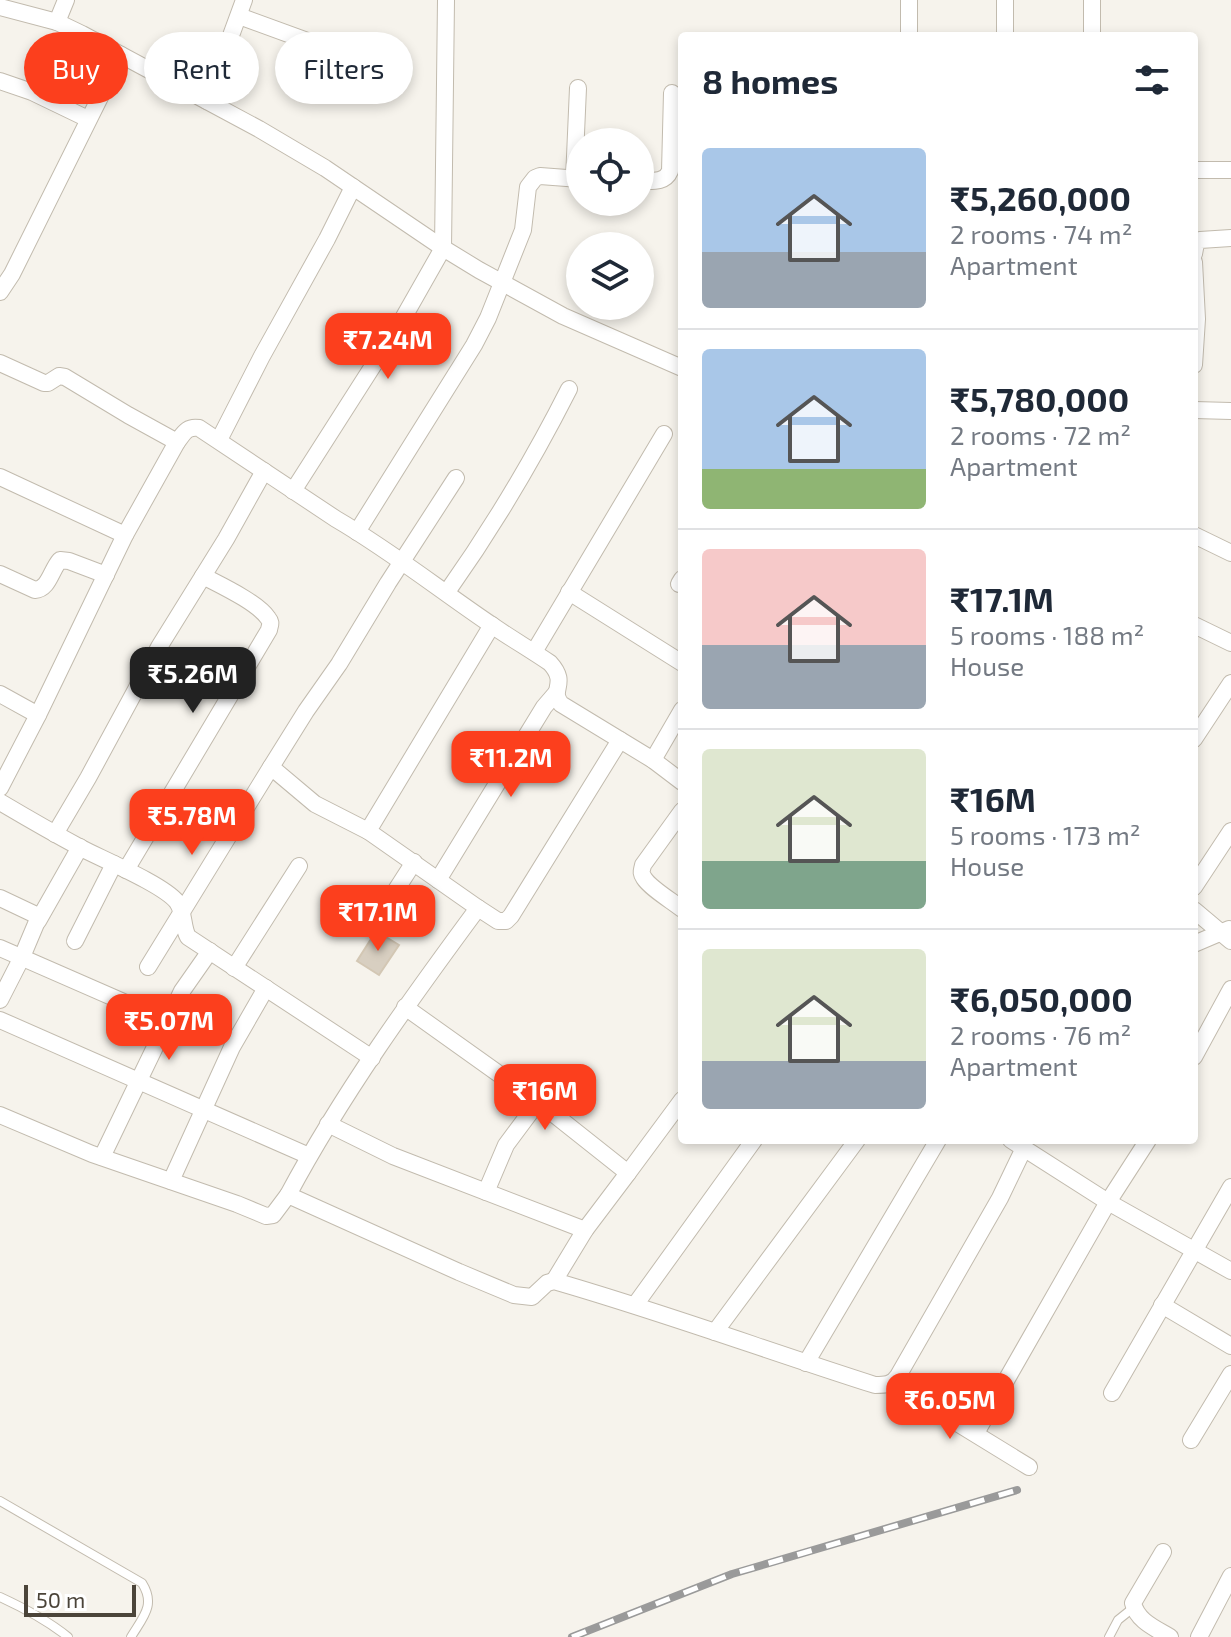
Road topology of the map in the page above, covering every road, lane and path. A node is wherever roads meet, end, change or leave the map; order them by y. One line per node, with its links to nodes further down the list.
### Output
1 (66, 0): 8 (street)
2 (446, 0): 29 (street)
3 (909, 0): 12 (street)
4 (1005, 0): 13 (street)
5 (1092, 0): 14 (street)
6 (0, 7): 8 (street)
7 (242, 8): 10 (street); 11 (street)
8 (57, 22): 9 (street)
9 (76, 32)
10 (233, 32)
11 (297, 32)
12 (909, 32)
13 (1005, 32)
14 (1092, 32)
15 (0, 81): 20 (street)
16 (578, 88): 21 (street)
17 (672, 93): 25 (street)
18 (96, 104): 20 (street)
19 (212, 104): 26 (street)
20 (88, 119): 31 (street)
21 (578, 128)
22 (1198, 170): 23 (street)
23 (1231, 170)
24 (566, 178): 30 (street)
25 (654, 181)
26 (353, 187): 29 (street); 38 (street)
27 (1231, 238): 28 (street)
28 (1198, 242)
29 (443, 248): 30 (street); 43 (street)
30 (501, 282): 33 (street); 44 (street)
31 (0, 292)
32 (0, 363): 39 (street)
33 (678, 366)
34 (569, 389): 52 (street)
35 (1198, 410): 36 (street)
36 (1231, 411)
37 (664, 434): 53 (street)
38 (219, 440): 39 (street); 40 (street)
39 (177, 442): 45 (street)
40 (264, 471): 43 (street); 51 (street)
41 (0, 477): 45 (street)
42 (456, 478): 48 (street)
43 (293, 491): 44 (street)
44 (357, 532): 48 (street)
45 (125, 535): 50 (street)
46 (1198, 537): 47 (street)
47 (1230, 551)
48 (402, 562): 52 (street); 67 (street)
49 (0, 574): 50 (street)
50 (106, 575): 62 (street)
51 (203, 576): 74 (street); 78 (street)
52 (447, 592): 54 (street)
53 (569, 592): 57 (street); 58 (street)
54 (492, 625): 57 (street); 72 (street)
55 (1198, 627): 56 (street)
56 (1231, 643)
57 (534, 652): 60 (street)
58 (678, 660)
59 (1231, 683): 64 (street)
60 (556, 693): 65 (street); 79 (street)
61 (0, 694): 62 (street)
62 (38, 715): 69 (street)
63 (678, 717): 66 (street)
64 (1198, 733)
65 (620, 740): 66 (street); 83 (street)
66 (653, 760): 68 (street)
67 (271, 767): 72 (street); 85 (street)
68 (678, 779)
69 (0, 788)
70 (0, 802): 74 (street)
71 (678, 817): 82 (street)
72 (368, 831): 76 (street)
73 (1231, 831): 80 (street)
74 (55, 834): 75 (street)
75 (80, 847): 78 (street); 87 (street)
76 (414, 862): 79 (street); 84 (street)
77 (299, 866): 95 (street)
78 (120, 867): 85 (street); 89 (street)
79 (438, 880): 83 (street)
80 (1198, 881)
81 (0, 898): 87 (street)
82 (678, 906)
83 (478, 908): 99 (street)
84 (340, 909)
85 (182, 911): 92 (street); 94 (street)
86 (1198, 913): 88 (street)
87 (38, 921): 93 (street)
88 (1228, 934): 90 (street)
89 (75, 941)
90 (1198, 943)
91 (0, 948): 93 (street)
92 (210, 951): 95 (street); 101 (street)
93 (22, 957): 98 (street); 101 (street)
94 (148, 967)
95 (234, 968): 96 (street)
96 (266, 988): 103 (street); 107 (street)
97 (1231, 989): 102 (street)
98 (0, 1000)
99 (405, 1007): 103 (street); 105 (street)
100 (0, 1020): 104 (street)
101 (167, 1021): 104 (street)
102 (1198, 1050)
103 (372, 1058): 109 (street)
104 (137, 1081): 107 (street); 116 (street)
105 (538, 1102): 117 (street); 120 (street)
106 (678, 1105): 117 (street)
107 (202, 1109): 115 (street); 118 (street)
108 (0, 1115): 116 (street)
109 (328, 1124): 115 (street); 120 (street)
110 (751, 1144): 127 (street)
111 (852, 1144): 129 (street)
112 (936, 1144): 131 (street)
113 (1018, 1144): 122 (street); 133 (street)
114 (1145, 1144): 122 (street)
115 (309, 1156): 121 (street)
116 (102, 1157): 118 (street)
117 (628, 1173): 123 (street)
118 (171, 1181): 121 (street)
119 (1231, 1187): 124 (street)
120 (486, 1192): 123 (street)
121 (288, 1195): 126 (street)
122 (1108, 1202): 124 (street); 135 (street)
123 (585, 1230): 126 (street)
124 (1194, 1250): 125 (street); 128 (street)
125 (1231, 1271)
126 (554, 1281): 127 (street)
127 (635, 1305): 129 (street)
128 (1162, 1305): 130 (street); 134 (street)
129 (715, 1332): 131 (street)
130 (1231, 1346)
131 (806, 1363): 133 (street)
132 (1231, 1374): 136 (street)
133 (892, 1383): 135 (street)
134 (1112, 1393)
135 (976, 1433): 137 (street)
136 (1191, 1440)
137 (1029, 1467)
138 (0, 1501): 144 (lane)
139 (1163, 1552): 142 (street)
140 (1231, 1576): 147 (street)
141 (0, 1597): 143 (lane)
142 (1133, 1608): 145 (lane); 146 (street)
143 (68, 1637)
144 (131, 1637)
145 (1109, 1637)
146 (1170, 1637)
147 (1199, 1637)

